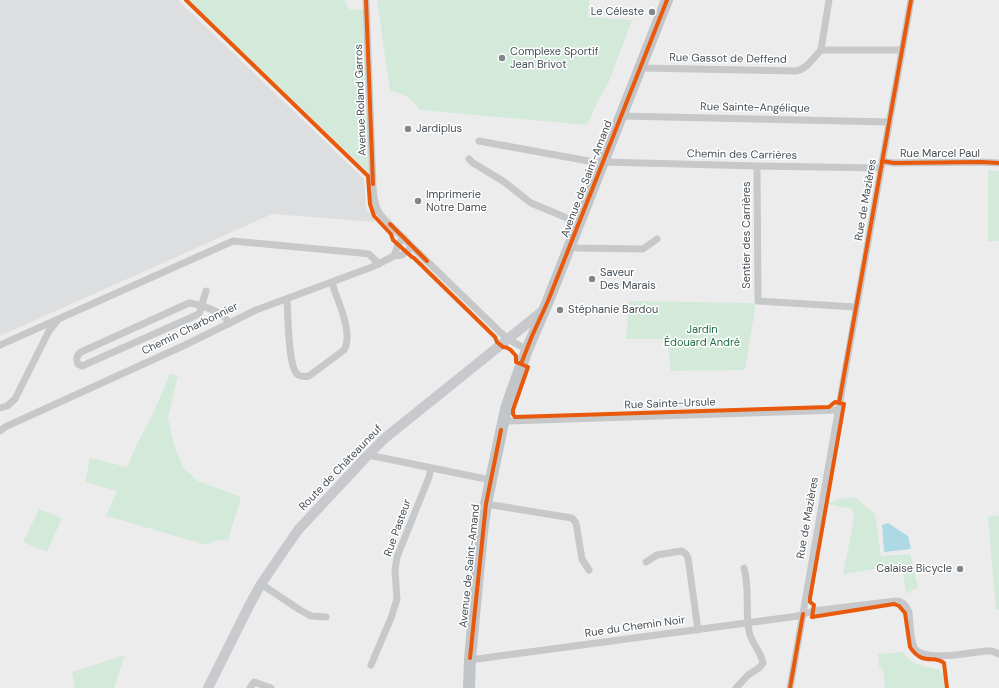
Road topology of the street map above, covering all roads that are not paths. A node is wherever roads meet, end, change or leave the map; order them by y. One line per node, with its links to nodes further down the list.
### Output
1 (366, 0): 17 (street, Avenue Roland Garros)
2 (668, 0): 7 (main road, Avenue de Saint-Amand)
3 (829, 0): 5 (street)
4 (911, 0): 6 (street, Rue de Mazières)
5 (821, 50): 6 (street); 7 (street, Rue Gassot de Deffend)
6 (902, 50): 9 (street, Rue de Mazières)
7 (641, 68): 8 (main road, Avenue de Saint-Amand)
8 (621, 116): 9 (street, Rue Sainte-Angélique); 12 (main road, Avenue de Saint-Amand)
9 (889, 122): 14 (street, Rue de Mazières)
10 (478, 141): 12 (street, Chemin des Carrières)
11 (469, 159): 16 (street)
12 (602, 163): 15 (street, Chemin des Carrières); 16 (main road, Avenue de Saint-Amand)
13 (999, 163): 14 (street, Rue Marcel Paul)
14 (882, 164): 15 (street, Chemin des Carrières); 27 (street, Rue de Mazières)
15 (757, 166): 27 (street, Sentier des Carrières)
16 (579, 223): 20 (main road, Avenue de Saint-Amand)
17 (404, 238): 19 (street, Avenue Roland Garros); 21 (street)
18 (658, 239): 20 (street)
19 (412, 246): 21 (street, Chemin Charbonnier); 31 (street, Avenue Roland Garros)
20 (570, 246): 28 (main road, Avenue de Saint-Amand)
21 (394, 256): 22 (street, Chemin Charbonnier)
22 (379, 264): 23 (street, Chemin Charbonnier); 29 (street)
23 (332, 283): 25 (street, Chemin Charbonnier); 25 (street)
24 (206, 291): 26 (street)
25 (287, 299): 30 (street, Chemin Charbonnier)
26 (202, 306): 26 (street); 30 (street)
27 (856, 307): 35 (street, Rue de Mazières)
28 (544, 310): 31 (main road, Route de Châteauneuf); 33 (main road, Avenue de Saint-Amand)
29 (58, 319): 32 (street); 34 (street)
30 (229, 324): 37 (street, Chemin Charbonnier)
31 (508, 338): 33 (street, Avenue Roland Garros); 38 (main road, Route de Châteauneuf)
32 (0, 345)
33 (527, 350): 36 (main road, Avenue de Saint-Amand)
34 (0, 408)
35 (838, 410): 36 (street, Rue Sainte-Ursule); 46 (street, Rue de Mazières)
36 (504, 419): 40 (main road, Avenue de Saint-Amand)
37 (0, 432)
38 (368, 455): 39 (street); 45 (main road, Route de Châteauneuf)
39 (431, 468): 40 (street); 52 (street, Rue Pasteur)
40 (491, 480): 41 (main road, Avenue de Saint-Amand)
41 (486, 504): 44 (street); 51 (main road, Avenue de Saint-Amand)
42 (646, 562): 49 (street)
43 (744, 568): 48 (street)
44 (589, 570)
45 (262, 584): 47 (street); 53 (main road, Route de Châteauneuf)
46 (803, 614): 48 (street, Rue du Chemin Noir); 50 (street, Rue du Chemin Noir); 59 (street, Rue de Mazières)
47 (326, 617)
48 (748, 623): 49 (street, Rue du Chemin Noir); 58 (street)
49 (698, 630): 51 (street, Rue du Chemin Noir)
50 (999, 654)
51 (470, 658): 56 (main road, Avenue de Saint-Amand); 57 (main road, Avenue de Saint-Amand)
52 (371, 665)
53 (208, 688)
54 (250, 688): 55 (street)
55 (271, 688)
56 (462, 688)
57 (469, 688)
58 (736, 688)
59 (790, 688)

